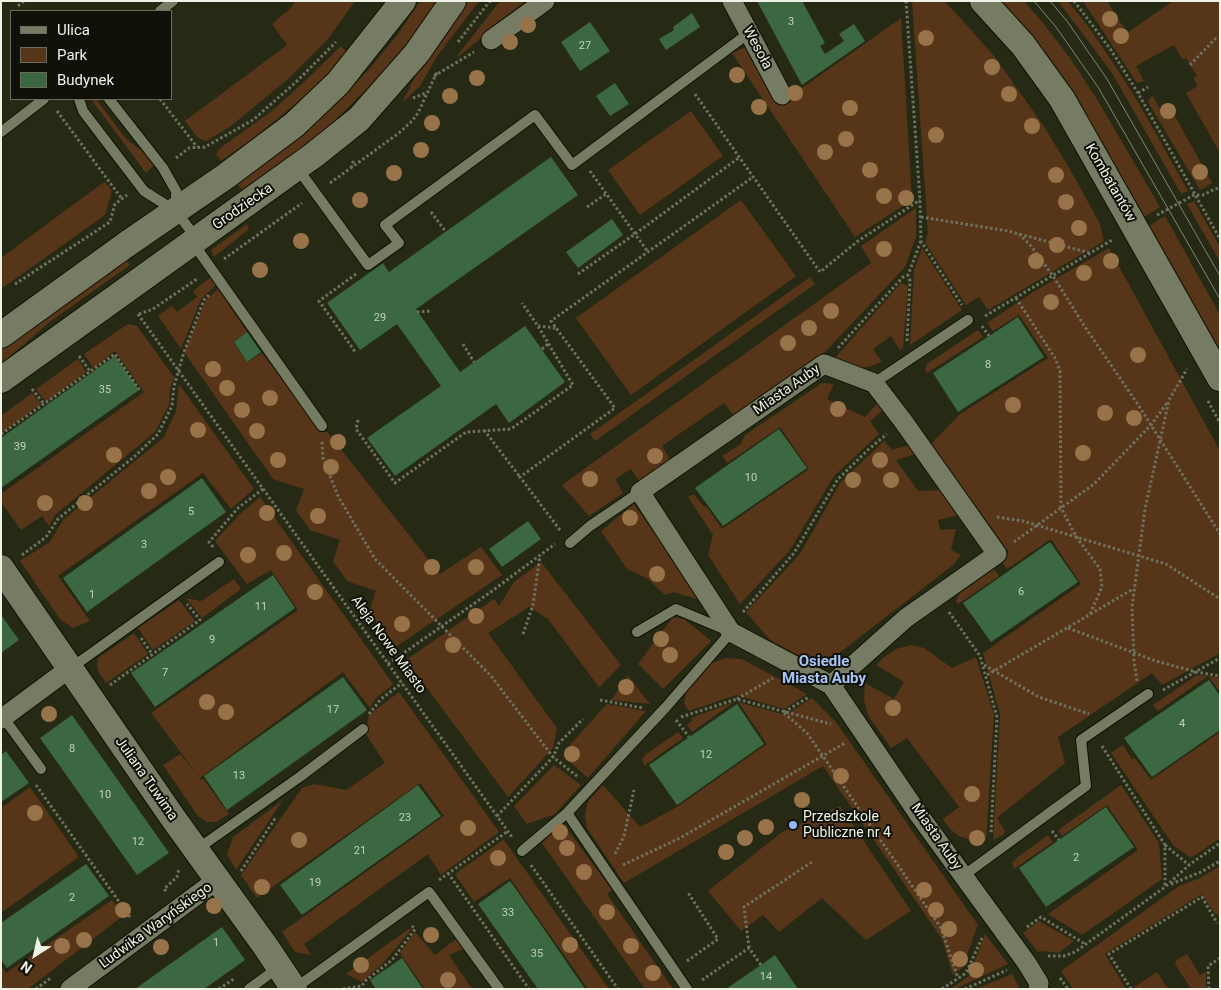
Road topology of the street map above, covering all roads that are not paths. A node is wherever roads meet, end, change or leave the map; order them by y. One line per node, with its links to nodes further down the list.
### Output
1 (173, 1): 7 (lane)
2 (403, 1): 16 (street)
3 (453, 1): 15 (street, Grodziecka)
4 (546, 1): 9 (street)
5 (732, 1): 8 (street, Wesoła)
6 (983, 1): 20 (street, Kombatantów)
7 (161, 10)
8 (749, 33): 10 (street, Wesoła); 15 (lane)
9 (491, 40)
10 (782, 95)
11 (43, 100): 14 (lane)
12 (79, 100): 16 (lane)
13 (110, 100): 16 (lane)
14 (1, 132)
15 (297, 168): 17 (street, Grodziecka)
16 (176, 211): 17 (lane); 19 (street)
17 (195, 241): 21 (street, Grodziecka); 23 (lane)
18 (968, 320): 22 (lane)
19 (1, 335)
20 (1220, 378)
21 (1, 380)
22 (874, 383): 24 (street, Miasta Auby); 31 (street)
23 (322, 426)
24 (640, 492): 25 (lane); 29 (street, Miasta Auby)
25 (568, 540)
26 (11, 562): 30 (street, Juliana Tuwima)
27 (219, 562): 30 (lane)
28 (637, 632): 29 (lane)
29 (731, 632): 31 (street, Miasta Auby); 36 (lane)
30 (70, 668): 33 (street); 37 (street, Juliana Tuwima)
31 (832, 685): 39 (street, Miasta Auby)
32 (1144, 697): 39 (lane)
33 (3, 714): 35 (lane)
34 (363, 729): 37 (lane)
35 (41, 769)
36 (567, 813): 38 (lane); 42 (lane)
37 (196, 851): 40 (street, Juliana Tuwima)
38 (522, 852)
39 (964, 876): 47 (street, Miasta Auby)
40 (227, 879): 41 (street, Juliana Tuwima); 43 (street, Ludwika Waryńskiego)
41 (279, 968): 44 (lane); 45 (street, Juliana Tuwima)
42 (691, 986)
43 (70, 989)
44 (249, 989)
45 (294, 989): 46 (lane)
46 (499, 989)
47 (1038, 989)

